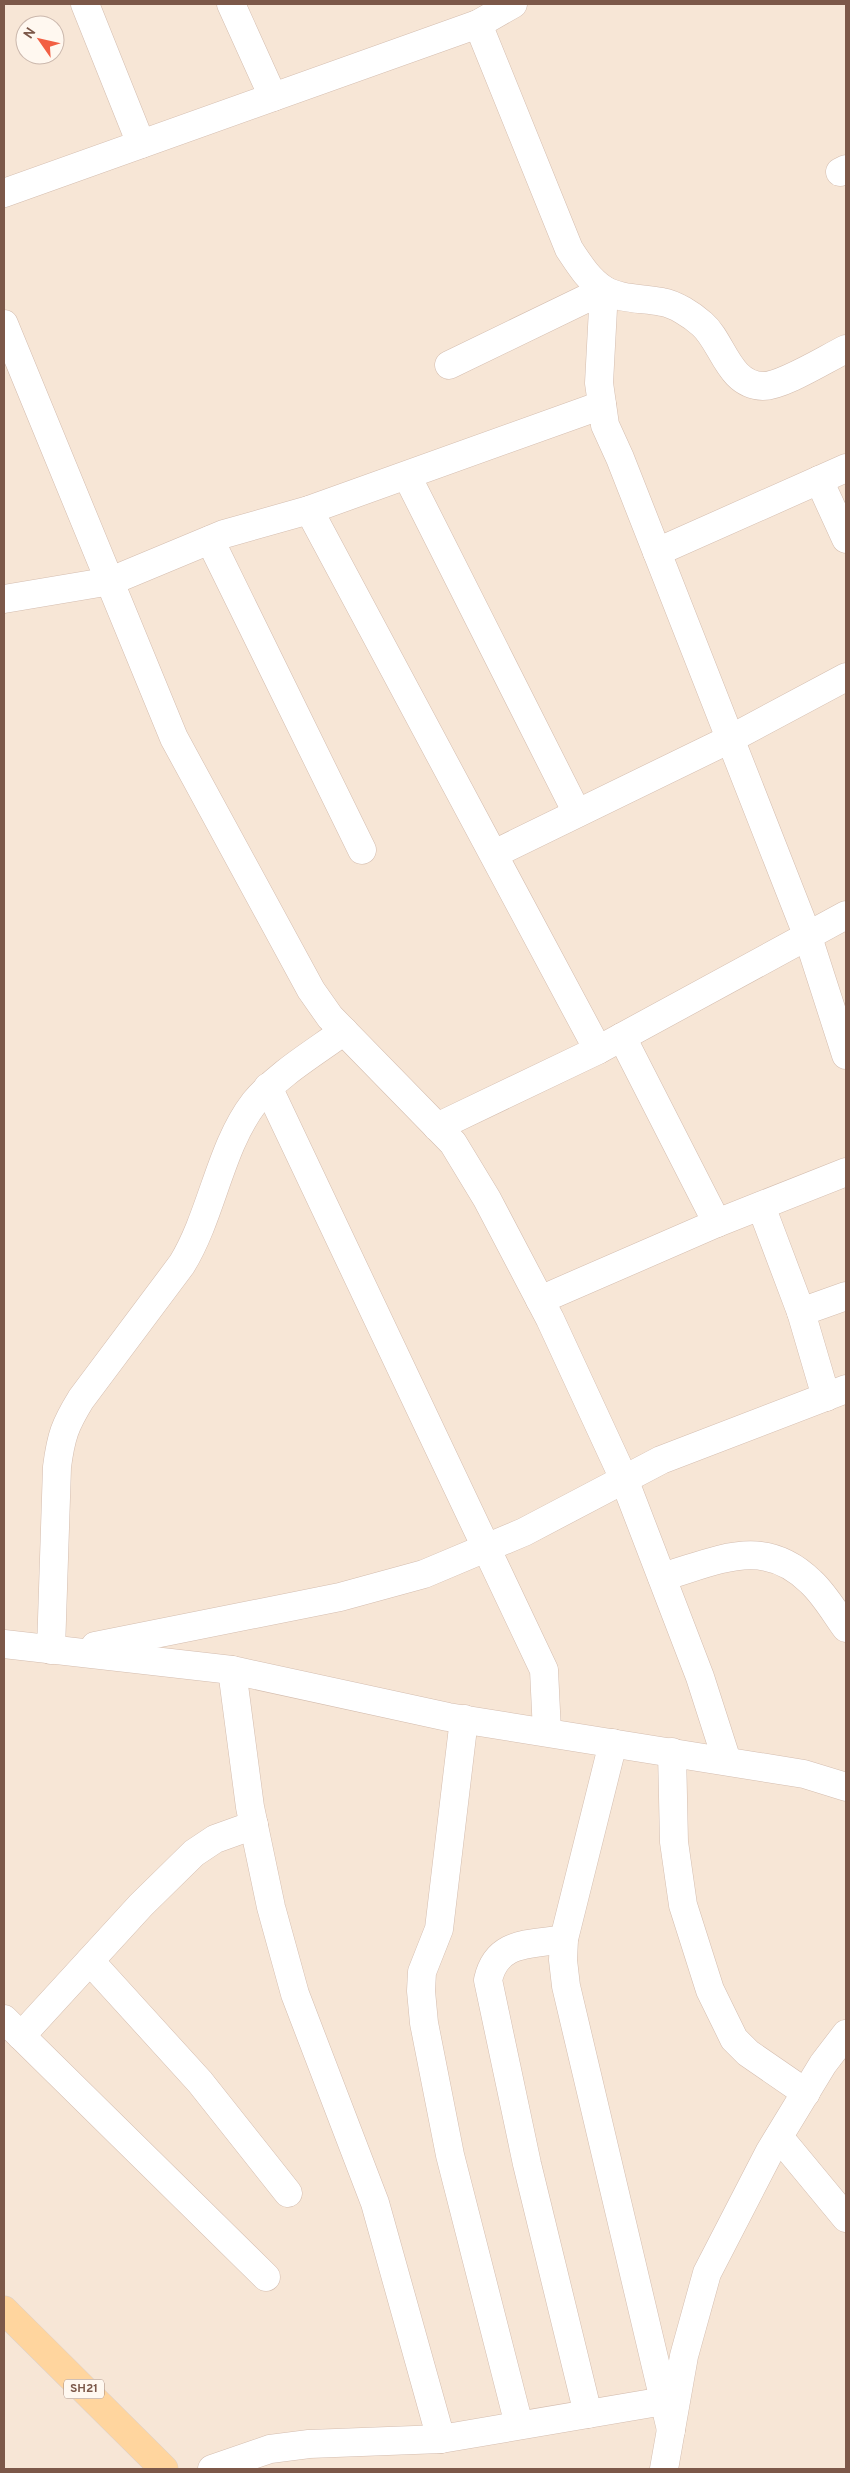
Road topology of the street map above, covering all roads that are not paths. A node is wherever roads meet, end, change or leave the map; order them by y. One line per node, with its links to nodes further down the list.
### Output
1 (85, 4): 6 (street)
2 (231, 4): 5 (street)
3 (513, 4): 4 (street)
4 (478, 24): 5 (street); 8 (street)
5 (273, 97): 6 (street)
6 (141, 144): 7 (street)
7 (4, 193)
8 (604, 290): 10 (street); 11 (street); 12 (street)
9 (4, 324): 20 (street)
10 (846, 349)
11 (449, 365)
12 (602, 405): 14 (street); 19 (street)
13 (846, 468): 15 (street)
14 (407, 476): 16 (street); 24 (street)
15 (819, 480): 17 (street); 19 (street)
16 (309, 510): 18 (street); 26 (street)
17 (846, 539)
18 (210, 540): 20 (street); 25 (street)
19 (656, 552): 23 (street)
20 (111, 581): 21 (street); 29 (street)
21 (4, 600)
22 (846, 677): 23 (street)
23 (730, 739): 24 (street); 28 (street)
24 (577, 813): 26 (street)
25 (362, 850)
26 (494, 854): 31 (street)
27 (846, 915): 28 (street)
28 (808, 937): 30 (street); 32 (street)
29 (344, 1031): 33 (street); 34 (street)
30 (622, 1037): 31 (street); 37 (street)
31 (598, 1050): 34 (street)
32 (846, 1055)
33 (268, 1087): 43 (street); 47 (street)
34 (437, 1127): 39 (street)
35 (846, 1172): 36 (street)
36 (761, 1206): 37 (street); 40 (street)
37 (717, 1223): 39 (street)
38 (846, 1296): 40 (street)
39 (540, 1300): 42 (street)
40 (801, 1312): 41 (street)
41 (836, 1393): 42 (street)
42 (624, 1479): 43 (street); 44 (street)
43 (487, 1548): 47 (street); 50 (street)
44 (662, 1577): 45 (street); 53 (street)
45 (846, 1628)
46 (4, 1644): 47 (street)
47 (60, 1651): 48 (street)
48 (232, 1670): 49 (street); 55 (street)
49 (464, 1719): 50 (street); 68 (street)
50 (547, 1732): 51 (street)
51 (613, 1743): 52 (street); 56 (street)
52 (672, 1752): 53 (street); 60 (street)
53 (727, 1762): 54 (street)
54 (846, 1787)
55 (254, 1825): 57 (street); 70 (street)
56 (564, 1939): 66 (street); 67 (street)
57 (90, 1961): 58 (street); 62 (street)
58 (12, 2028): 64 (street)
59 (846, 2034): 60 (street)
60 (806, 2093): 61 (street)
61 (779, 2137): 63 (street); 69 (street)
62 (288, 2192)
63 (846, 2218)
64 (266, 2277)
65 (4, 2310): 71 (main road, SH21)
66 (664, 2401): 67 (street); 69 (street)
67 (588, 2414): 68 (street)
68 (519, 2425): 70 (street)
69 (671, 2430): 73 (street)
70 (440, 2439): 72 (street)
71 (163, 2469)
72 (212, 2469)
73 (664, 2469)

